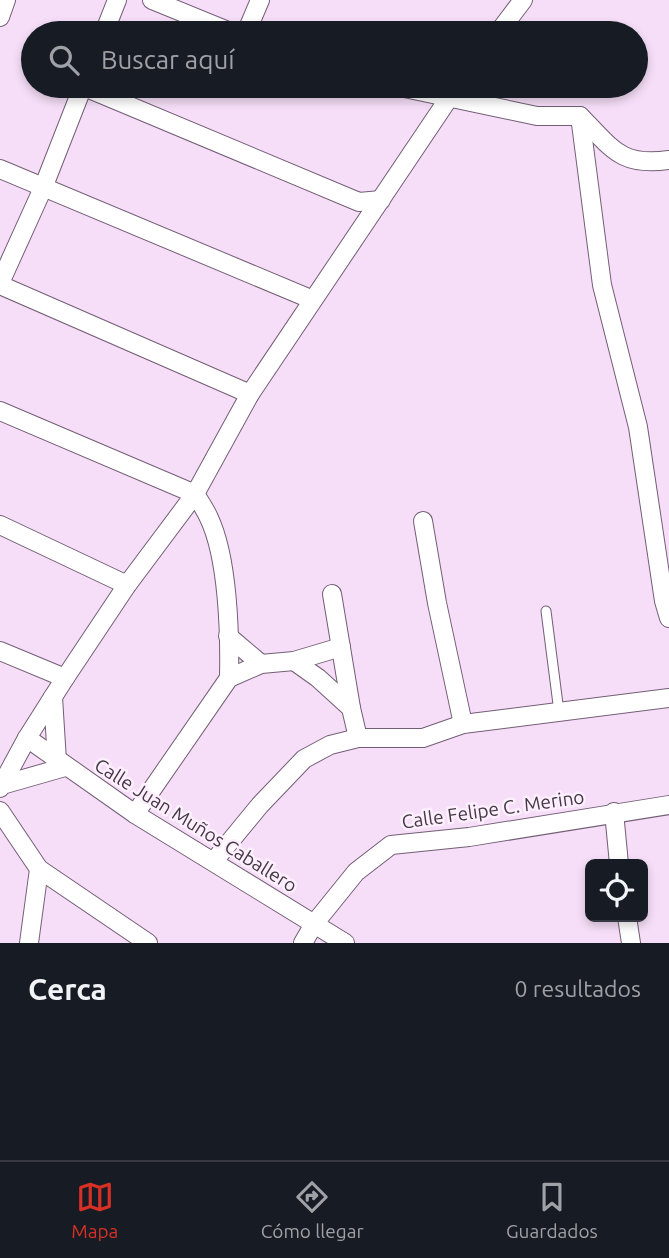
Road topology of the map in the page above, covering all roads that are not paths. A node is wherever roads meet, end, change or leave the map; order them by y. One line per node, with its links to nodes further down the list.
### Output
1 (6, 0): 6 (street)
2 (117, 0): 7 (street)
3 (152, 0): 8 (street)
4 (260, 0): 9 (street)
5 (523, 0): 10 (street)
6 (0, 18)
7 (109, 21)
8 (204, 21)
9 (251, 21)
10 (507, 21)
11 (77, 98): 18 (street)
12 (111, 98): 19 (street)
13 (448, 98): 19 (street)
14 (477, 98): 15 (street)
15 (580, 116): 16 (street); 30 (street)
16 (669, 160)
17 (0, 169): 18 (street)
18 (43, 188): 20 (street); 21 (street)
19 (381, 200): 21 (street)
20 (0, 284): 22 (street)
21 (313, 300): 22 (street)
22 (250, 394): 24 (street)
23 (0, 411): 24 (street)
24 (195, 494): 27 (street); 31 (street)
25 (423, 521): 42 (street)
26 (0, 525): 27 (street)
27 (127, 585): 36 (street)
28 (332, 594): 32 (street)
29 (547, 611): 41 (lane)
30 (669, 618)
31 (229, 636): 35 (street); 37 (street)
32 (341, 647): 34 (street); 40 (street)
33 (0, 651): 36 (street)
34 (294, 661): 35 (street); 40 (street)
35 (261, 664): 37 (street)
36 (65, 678): 38 (street)
37 (229, 678): 50 (street)
38 (53, 697): 43 (street); 45 (street)
39 (669, 698): 41 (street)
40 (351, 708): 44 (street)
41 (559, 712): 42 (street)
42 (463, 724): 44 (street)
43 (27, 738): 45 (street, Calle Juan Muños Caballero); 46 (street)
44 (358, 738): 52 (street)
45 (61, 764): 46 (street); 50 (street, Calle Juan Muños Caballero)
46 (1, 786)
47 (669, 805): 49 (street, Calle Felipe C. Merino)
48 (0, 811): 53 (street)
49 (614, 812): 51 (street); 55 (street, Calle Felipe C. Merino)
50 (135, 814): 52 (street, Calle Juan Muños Caballero)
51 (619, 859)
52 (214, 861): 55 (street, Calle Juan Muños Caballero)
53 (39, 869): 56 (street); 57 (street)
54 (627, 922): 60 (street)
55 (314, 924): 58 (street, Calle Felipe C. Merino); 59 (street, Calle Juan Muños Caballero)
56 (29, 943)
57 (148, 943)
58 (303, 943)
59 (345, 943)
60 (631, 943)

